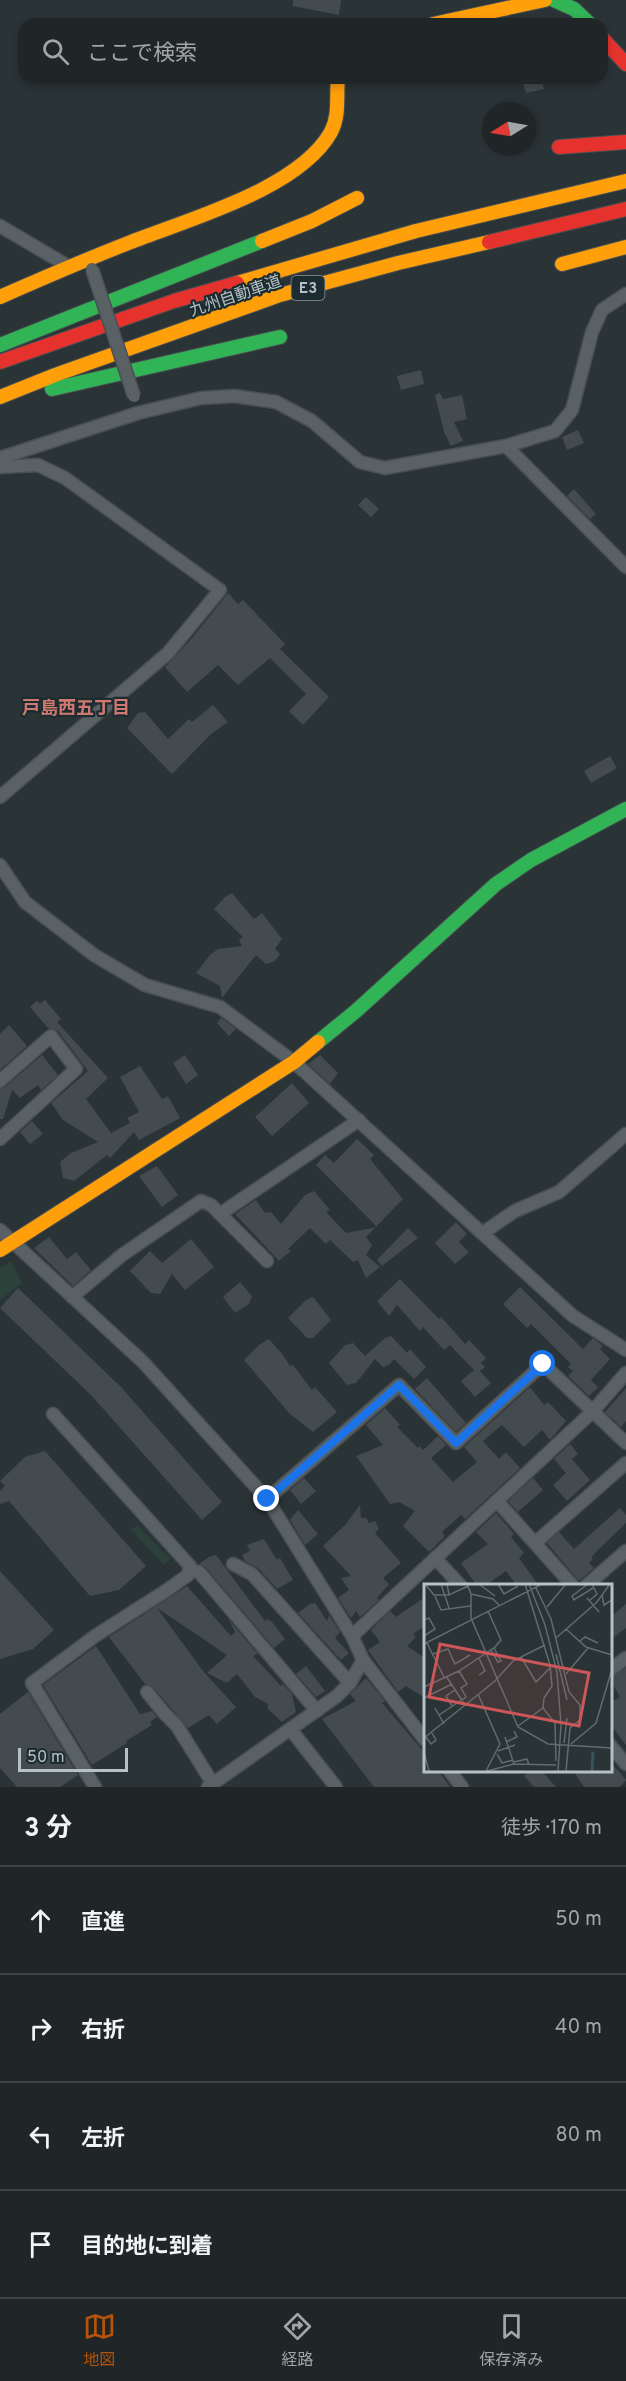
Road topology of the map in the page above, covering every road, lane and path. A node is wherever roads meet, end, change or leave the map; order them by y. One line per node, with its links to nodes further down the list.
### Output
1 (545, 0): 3 (main road)
2 (554, 0): 4 (main road)
3 (461, 18)
4 (585, 18)
5 (608, 44): 6 (main road)
6 (626, 64)
7 (338, 84): 15 (main road)
8 (626, 142): 9 (main road)
9 (559, 147)
10 (626, 181): 22 (main road, 九州自動車道 / E3)
11 (357, 198): 21 (main road)
12 (626, 209): 23 (main road, 九州自動車道 / E3)
13 (0, 226): 17 (street)
14 (626, 247): 16 (main road)
15 (90, 264): 17 (main road); 24 (street, bridge)
16 (562, 264)
17 (68, 266): 19 (main road)
18 (626, 294): 25 (street)
19 (0, 297)
20 (280, 337): 23 (main road)
21 (0, 345)
22 (0, 363)
23 (0, 399)
24 (138, 414): 25 (street); 26 (street)
25 (506, 446): 28 (street)
26 (0, 458)
27 (0, 467): 29 (street)
28 (626, 567)
29 (0, 797)
30 (626, 809): 32 (main road)
31 (0, 865): 32 (street)
32 (294, 1062): 34 (street); 40 (main road)
33 (0, 1081): 36 (street)
34 (358, 1120): 37 (street); 39 (street)
35 (626, 1134): 39 (street)
36 (0, 1139)
37 (220, 1214): 42 (street); 43 (street)
38 (0, 1230): 40 (street)
39 (484, 1232): 44 (street)
40 (13, 1242): 41 (main road); 43 (street)
41 (0, 1250)
42 (267, 1261)
43 (72, 1297): 50 (street)
44 (626, 1350)
45 (626, 1373): 46 (street)
46 (592, 1412): 48 (street); 50 (street); 51 (street)
47 (53, 1414): 56 (street)
48 (626, 1443)
49 (626, 1463): 52 (street)
50 (267, 1499): 60 (street)
51 (497, 1501): 52 (street); 54 (street)
52 (535, 1543): 58 (street)
53 (626, 1551): 59 (street)
54 (435, 1558): 57 (street); 60 (street)
55 (233, 1564): 64 (street)
56 (189, 1570): 66 (street); 73 (street)
57 (459, 1584)
58 (571, 1584)
59 (588, 1584)
60 (352, 1636): 62 (street)
61 (626, 1658): 63 (street)
62 (363, 1660): 64 (street); 68 (street)
63 (611, 1669)
64 (350, 1683): 66 (street)
65 (147, 1692): 72 (street)
66 (317, 1711): 67 (street)
67 (291, 1730): 72 (street); 74 (street)
68 (424, 1739)
69 (611, 1747): 70 (street)
70 (626, 1764)
71 (451, 1772): 75 (street)
72 (210, 1786)
73 (95, 1787)
74 (336, 1787)
75 (462, 1787)

